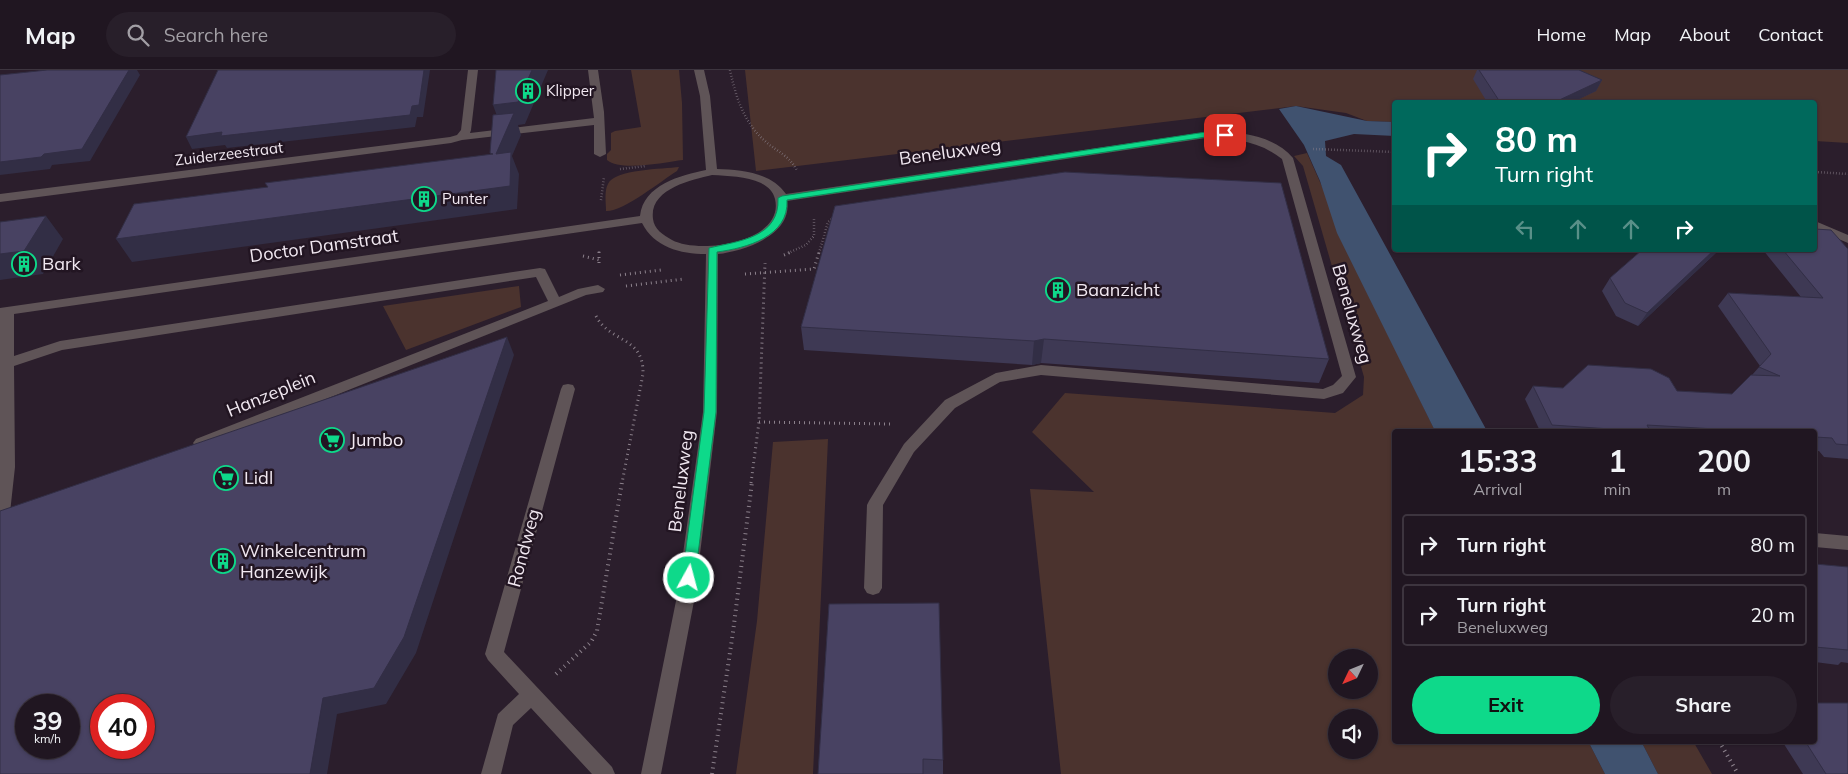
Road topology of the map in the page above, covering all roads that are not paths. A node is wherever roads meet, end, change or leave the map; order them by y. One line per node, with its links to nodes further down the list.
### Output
1 (473, 70): 5 (street)
2 (593, 70): 4 (street)
3 (699, 70): 7 (street)
4 (599, 121): 5 (street, Zuiderzeestraat); 6 (street)
5 (461, 137): 8 (street, Zuiderzeestraat)
6 (600, 154)
7 (712, 172): 9 (street); 10 (street)
8 (0, 198)
9 (782, 198): 13 (street); 24 (street, Beneluxweg)
10 (646, 219): 13 (street); 16 (street, Doctor Damstraat)
11 (1817, 226): 12 (street)
12 (1848, 239)
13 (712, 250): 28 (street, Beneluxweg)
14 (598, 289): 15 (street, Hanzeplein)
15 (556, 303): 17 (street); 19 (street, Hanzeplein)
16 (4, 311): 17 (street, Doctor Damstraat)
17 (3, 365): 21 (street, Doctor Damstraat)
18 (568, 389): 25 (street, Rondweg)
19 (185, 449)
20 (19, 515): 21 (street)
21 (0, 522)
22 (1817, 540): 23 (street)
23 (1848, 542)
24 (873, 588)
25 (531, 695): 26 (street); 27 (street, Rondweg)
26 (491, 774)
27 (605, 774)
28 (651, 774)

